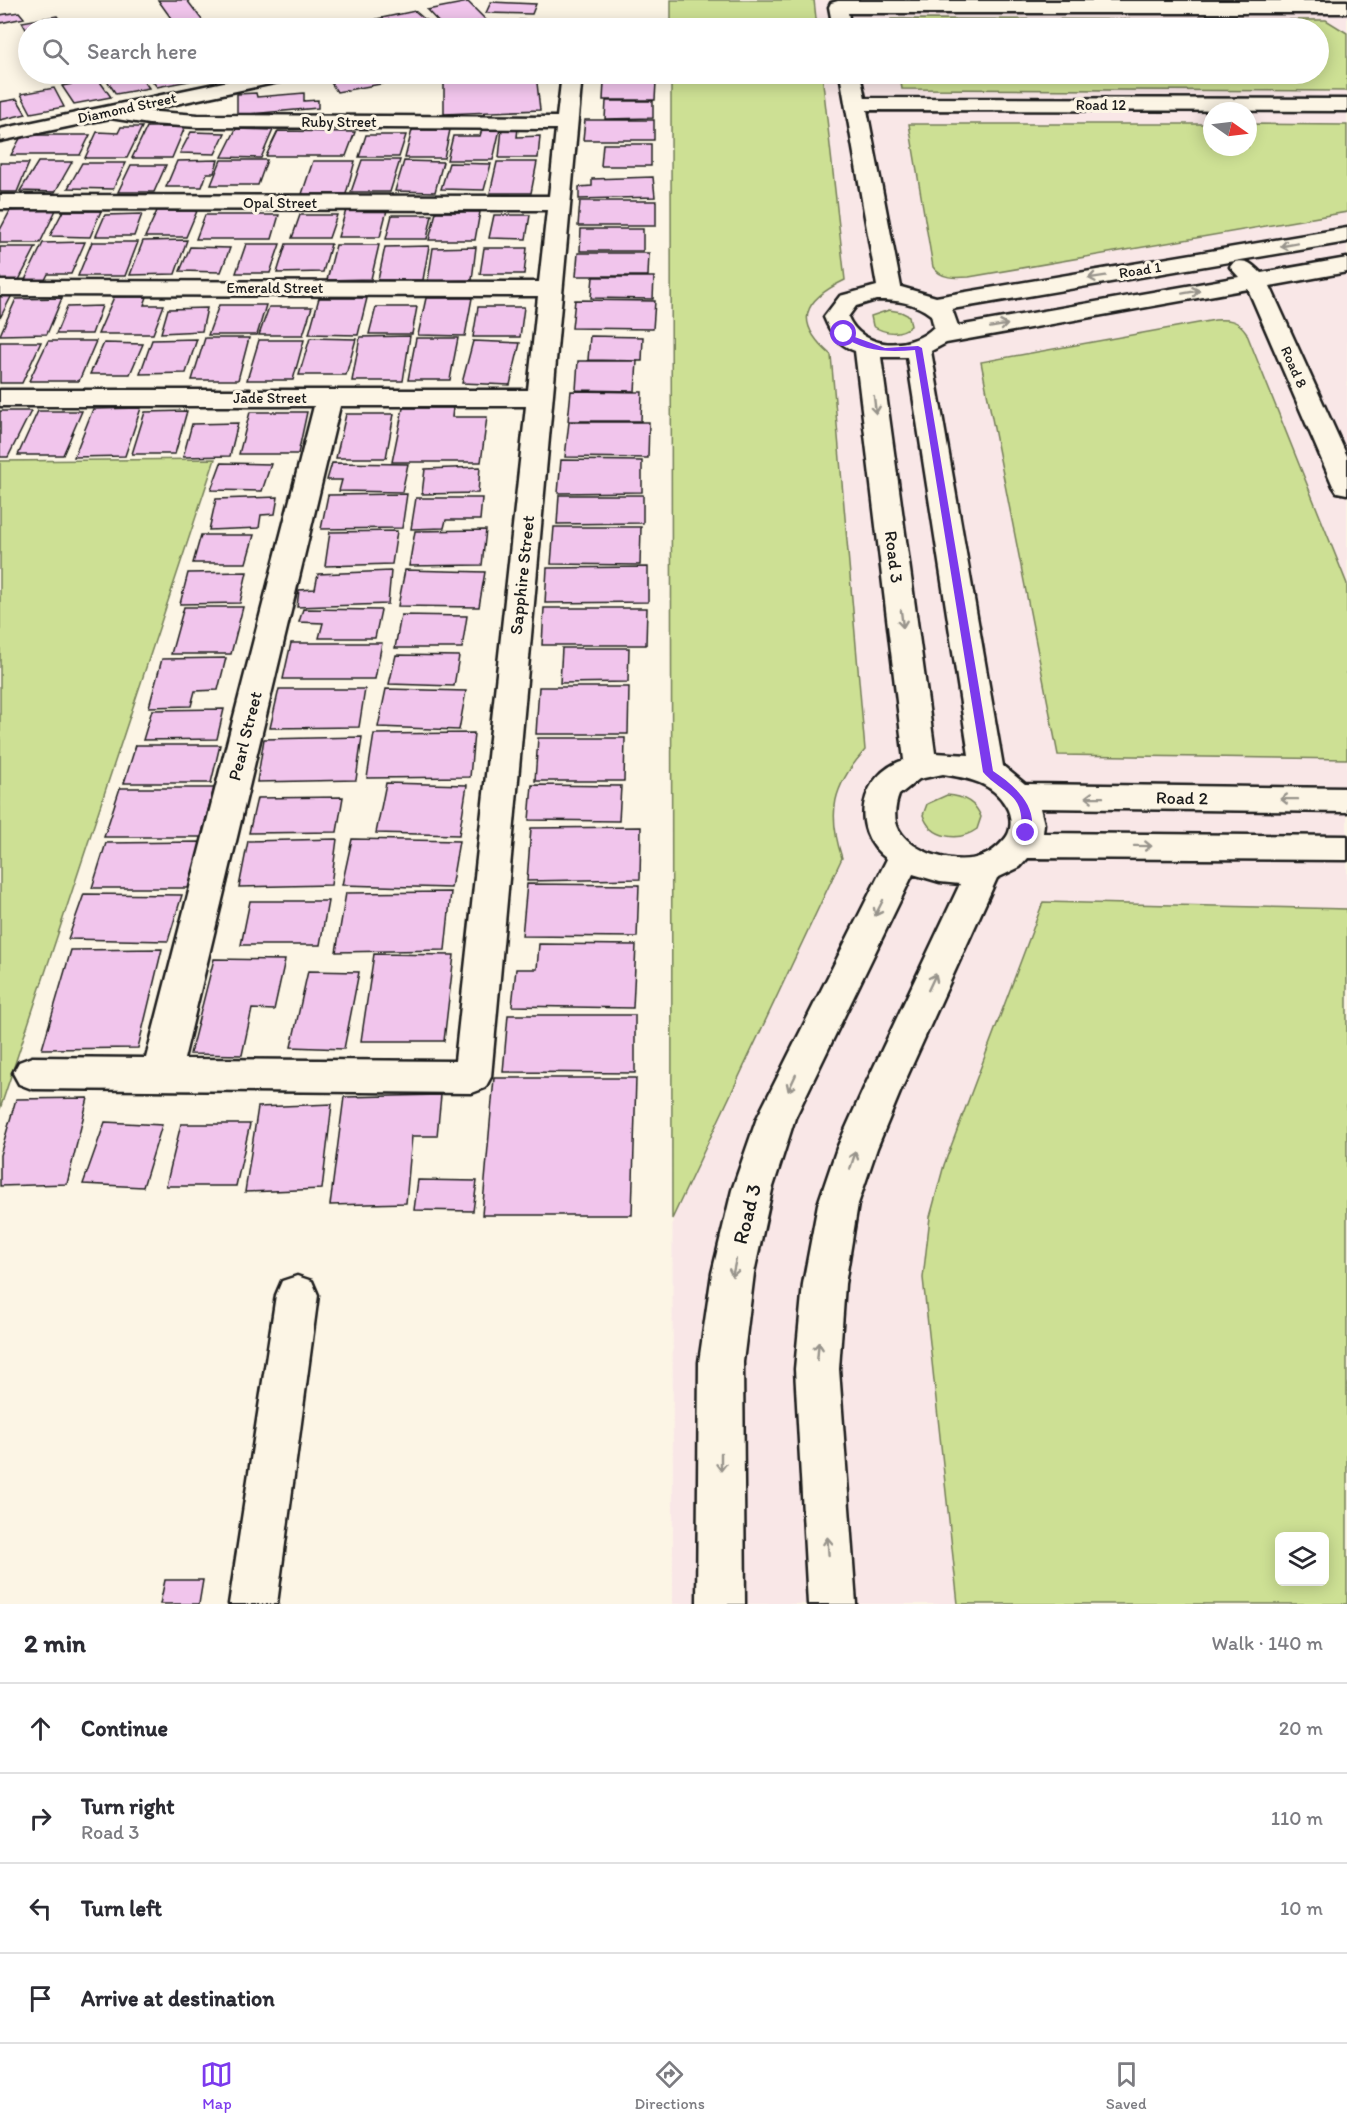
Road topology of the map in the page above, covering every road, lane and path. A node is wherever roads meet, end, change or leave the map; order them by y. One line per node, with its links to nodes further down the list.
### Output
1 (1347, 8): 2 (street)
2 (840, 18)
3 (241, 84): 8 (street, Diamond Street)
4 (571, 84): 9 (street, Sapphire Street)
5 (852, 84): 6 (street)
6 (855, 104): 7 (street, Road 12); 19 (street)
7 (1347, 105)
8 (111, 112): 9 (street, Ruby Street); 10 (street, Diamond Street)
9 (567, 123): 12 (street, Sapphire Street)
10 (0, 135)
11 (0, 202): 12 (street, Opal Street)
12 (560, 203): 18 (street, Sapphire Street)
13 (1347, 236): 14 (street, Road 1, one-way to 14)
14 (1230, 255): 16 (street, Road 8); 20 (street, Road 1, one-way to 20)
15 (1347, 265): 16 (street, Road 1)
16 (1256, 281): 21 (street, Road 1, one-way to 16); 26 (street, Road 8)
17 (0, 288): 18 (street, Emerald Street)
18 (551, 289): 25 (street, Sapphire Street)
19 (890, 293): 20 (street); 22 (street)
20 (933, 305): 21 (street)
21 (930, 342): 22 (street, Road 1); 28 (street)
22 (867, 347): 27 (street, Road 3, one-way to 27)
23 (0, 398): 24 (street, Jade Street)
24 (329, 398): 25 (street, Jade Street); 36 (street, Pearl Street)
25 (540, 398): 36 (street, Sapphire Street)
26 (1347, 486)
27 (921, 766): 28 (street); 33 (street)
28 (988, 772): 29 (street)
29 (1017, 796): 30 (street, Road 2, one-way to 29); 31 (street)
30 (1347, 800)
31 (1021, 845): 32 (street, one-way to 32); 34 (street)
32 (1347, 848)
33 (905, 856): 34 (street); 39 (street, Road 3, one-way to 39)
34 (984, 869): 40 (street, one-way to 34)
35 (32, 1073): 36 (street)
36 (161, 1074)
37 (297, 1295): 38 (street)
38 (253, 1604)
39 (721, 1604)
40 (832, 1604)

